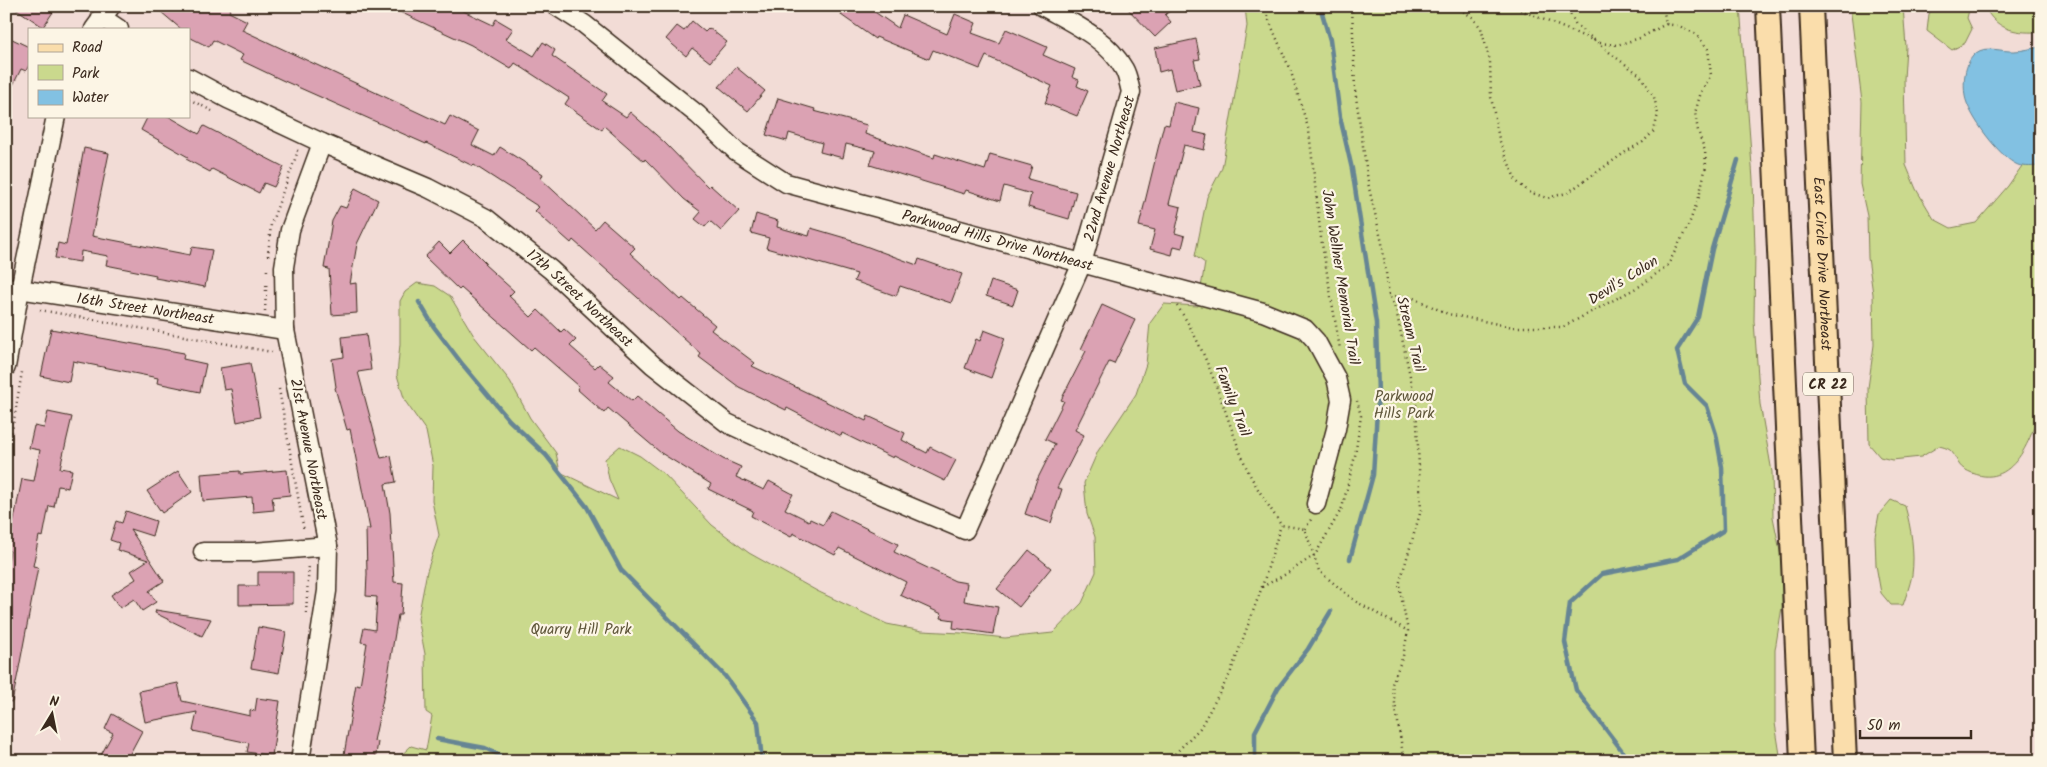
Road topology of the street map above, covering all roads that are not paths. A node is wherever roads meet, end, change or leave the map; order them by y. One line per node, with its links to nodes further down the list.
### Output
1 (556, 6): 10 (street, Parkwood Hills Drive Northeast)
2 (1042, 6): 10 (street, 22nd Avenue Northeast)
3 (1768, 6): 19 (main road, CR 22)
4 (1812, 6): 20 (main road, East Circle Drive Northeast / CR 22)
5 (102, 17): 6 (street)
6 (118, 28)
7 (190, 79): 9 (street, 17th Street Northeast)
8 (56, 118): 11 (street)
9 (322, 143): 12 (street, 21st Avenue Northeast); 15 (street, 17th Street Northeast)
10 (1082, 264): 14 (street, Parkwood Hills Drive Northeast); 15 (street, 22nd Avenue Northeast)
11 (13, 288): 12 (street, 16th Street Northeast); 13 (street)
12 (285, 330): 16 (street, 21st Avenue Northeast)
13 (15, 366)
14 (1316, 504)
15 (965, 530)
16 (328, 546): 17 (street); 18 (street, 21st Avenue Northeast)
17 (204, 552)
18 (300, 761)
19 (1802, 761)
20 (1845, 761)

